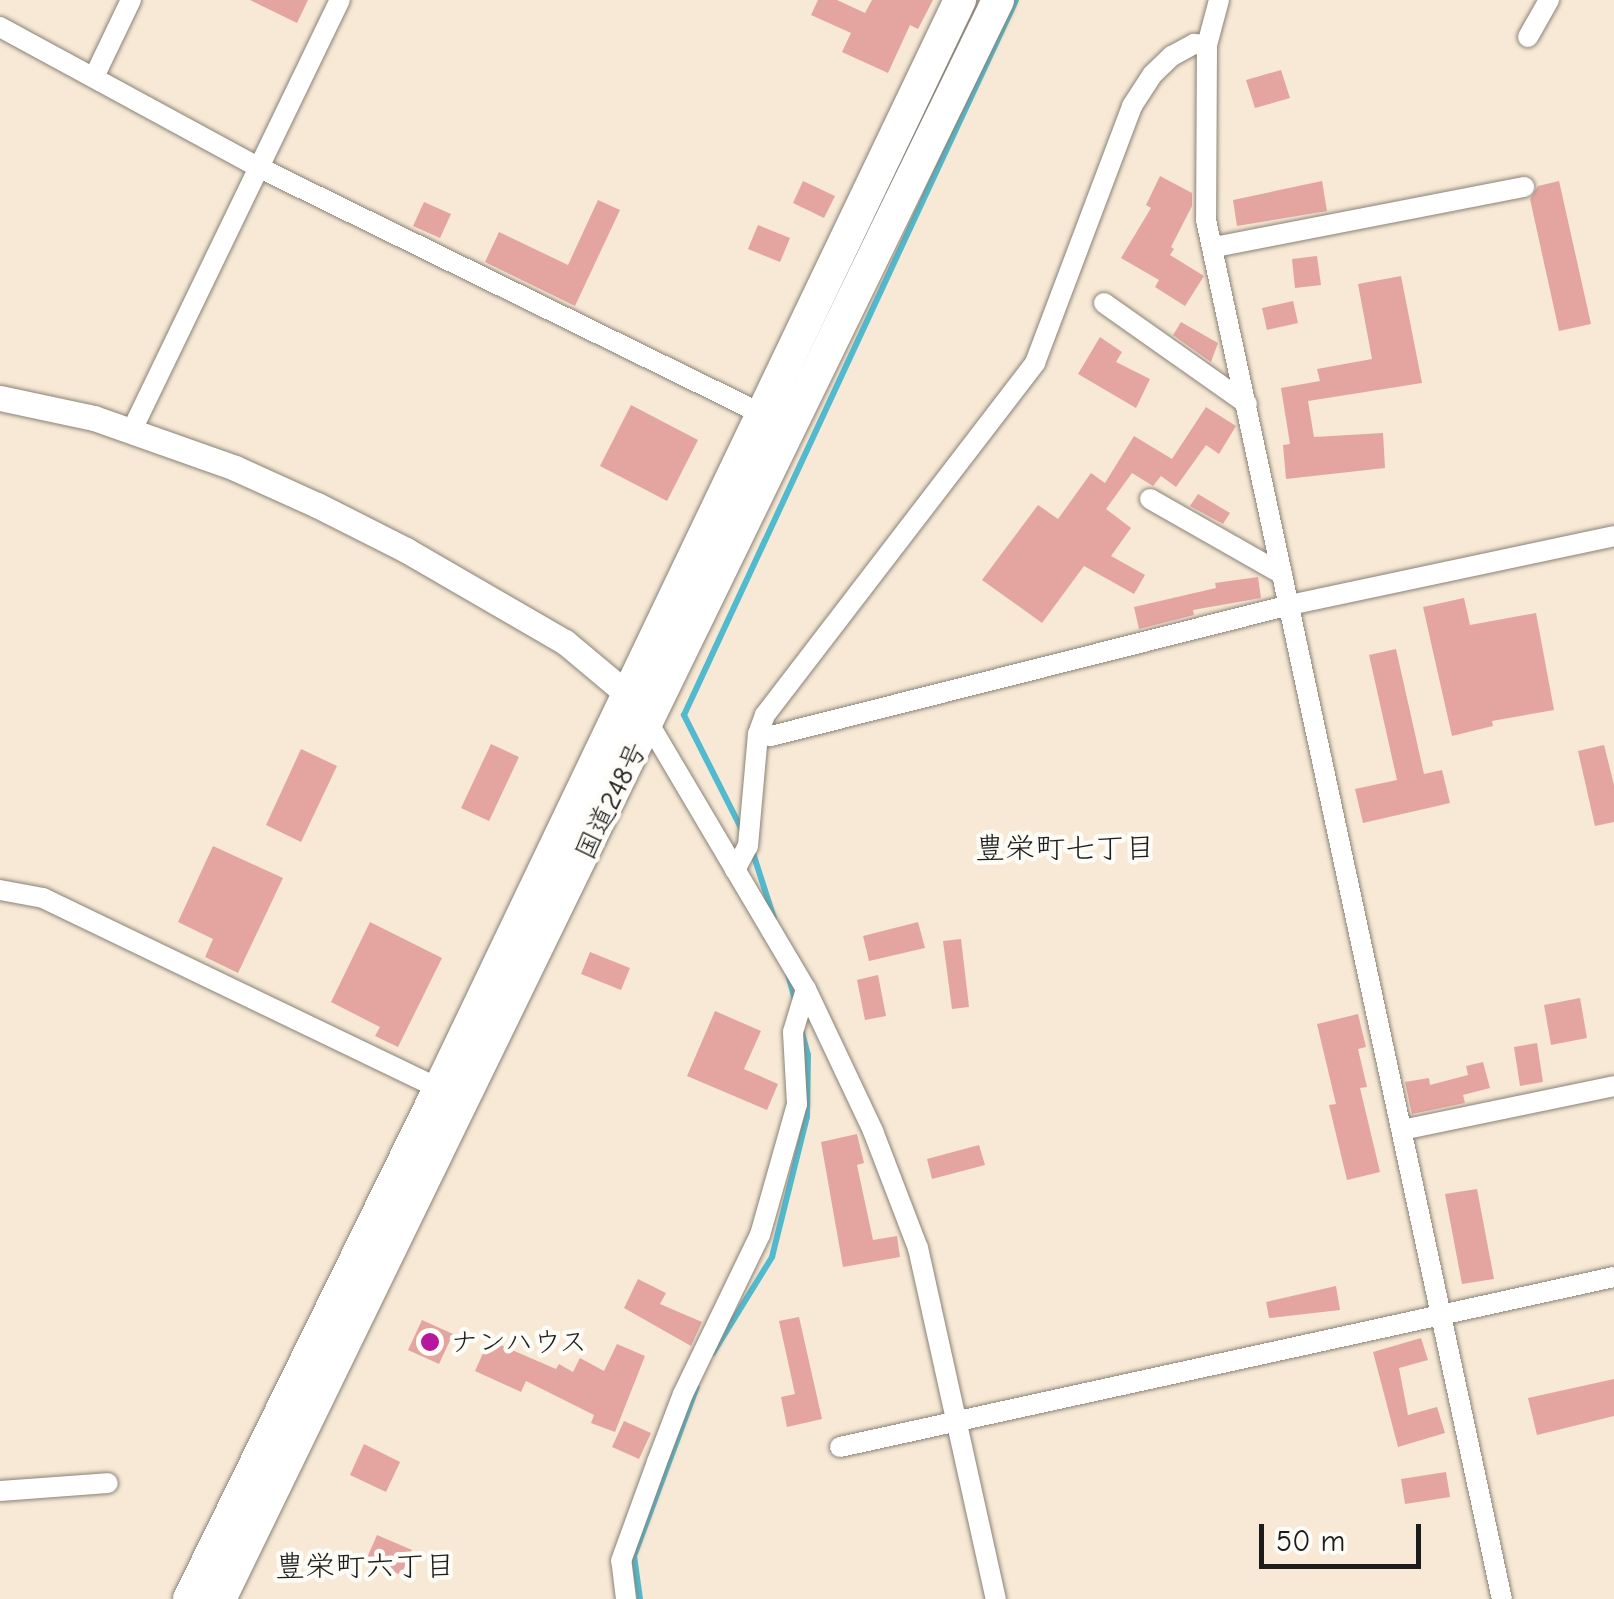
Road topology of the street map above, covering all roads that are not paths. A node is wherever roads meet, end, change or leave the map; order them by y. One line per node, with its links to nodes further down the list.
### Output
1 (131, 0): 10 (street)
2 (340, 0): 11 (street)
3 (960, 0): 17 (highway, 国道248号)
4 (998, 0): 24 (highway, 国道248号)
5 (1219, 0): 9 (street)
6 (1549, 0): 8 (street)
7 (0, 27): 10 (street)
8 (1528, 37)
9 (1207, 45): 13 (street); 25 (street)
10 (94, 75): 11 (street)
11 (260, 168): 17 (street); 18 (street)
12 (1524, 187): 13 (street)
13 (1215, 247): 16 (street)
14 (1104, 303): 16 (street)
15 (0, 398): 18 (street)
16 (1248, 404): 21 (street)
17 (760, 413): 23 (highway, 国道248号)
18 (131, 432): 23 (street)
19 (1150, 499): 21 (street)
20 (1614, 536): 22 (street)
21 (1282, 574): 22 (street)
22 (1290, 605): 25 (street); 31 (street)
23 (626, 693): 24 (street); 30 (highway, 国道248号)
24 (650, 723): 26 (street); 39 (highway, 国道248号)
25 (758, 734): 26 (street)
26 (735, 870): 28 (street)
27 (0, 890): 30 (street)
28 (806, 989): 34 (street); 40 (street)
29 (1614, 1086): 31 (street)
30 (439, 1089): 38 (highway, 国道248号)
31 (1402, 1130): 33 (street)
32 (1614, 1277): 33 (street)
33 (1441, 1317): 34 (street); 42 (street)
34 (956, 1421): 35 (street); 41 (street)
35 (840, 1447)
36 (108, 1483): 37 (street)
37 (0, 1491)
38 (189, 1599)
39 (220, 1599)
40 (626, 1599)
41 (996, 1599)
42 (1502, 1599)

